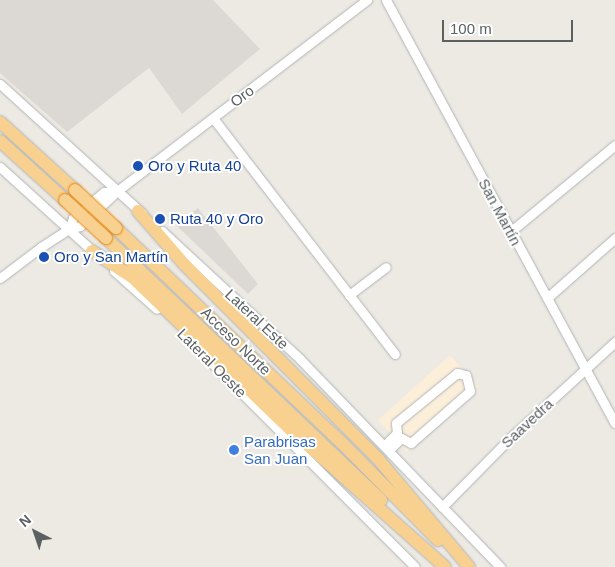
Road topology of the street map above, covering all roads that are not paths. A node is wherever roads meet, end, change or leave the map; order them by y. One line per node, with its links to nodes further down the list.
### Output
1 (367, 0): 4 (street, Oro)
2 (386, 0): 12 (street, San Martín)
3 (0, 84): 9 (street, Lateral Este)
4 (213, 118): 9 (street, Oro); 17 (street)
5 (0, 122): 27 (highway, Acceso Norte, bridge)
6 (0, 141): 26 (highway, Acceso Norte, bridge)
7 (615, 145): 12 (street)
8 (0, 168): 11 (street, Lateral Oeste)
9 (117, 191): 10 (street, Lateral Este); 11 (street, Oro)
10 (138, 211): 23 (street, Lateral Este); 28 (highway)
11 (68, 229): 14 (street, Lateral Oeste); 16 (street, Oro)
12 (510, 232): 18 (street, San Martín)
13 (615, 238): 18 (street)
14 (92, 251): 25 (street, Lateral Oeste); 26 (highway)
15 (386, 267): 17 (street)
16 (0, 278)
17 (349, 295): 20 (street)
18 (546, 298): 21 (street, San Martín)
19 (615, 342): 21 (street, Saavedra)
20 (395, 354)
21 (586, 368): 22 (street, San Martín); 24 (street, Saavedra)
22 (615, 423)
23 (387, 447): 23 (street); 24 (street, Lateral Este)
24 (442, 507): 29 (street, Lateral Este)
25 (415, 567)
26 (445, 567)
27 (465, 567)
28 (470, 567)
29 (500, 567)

